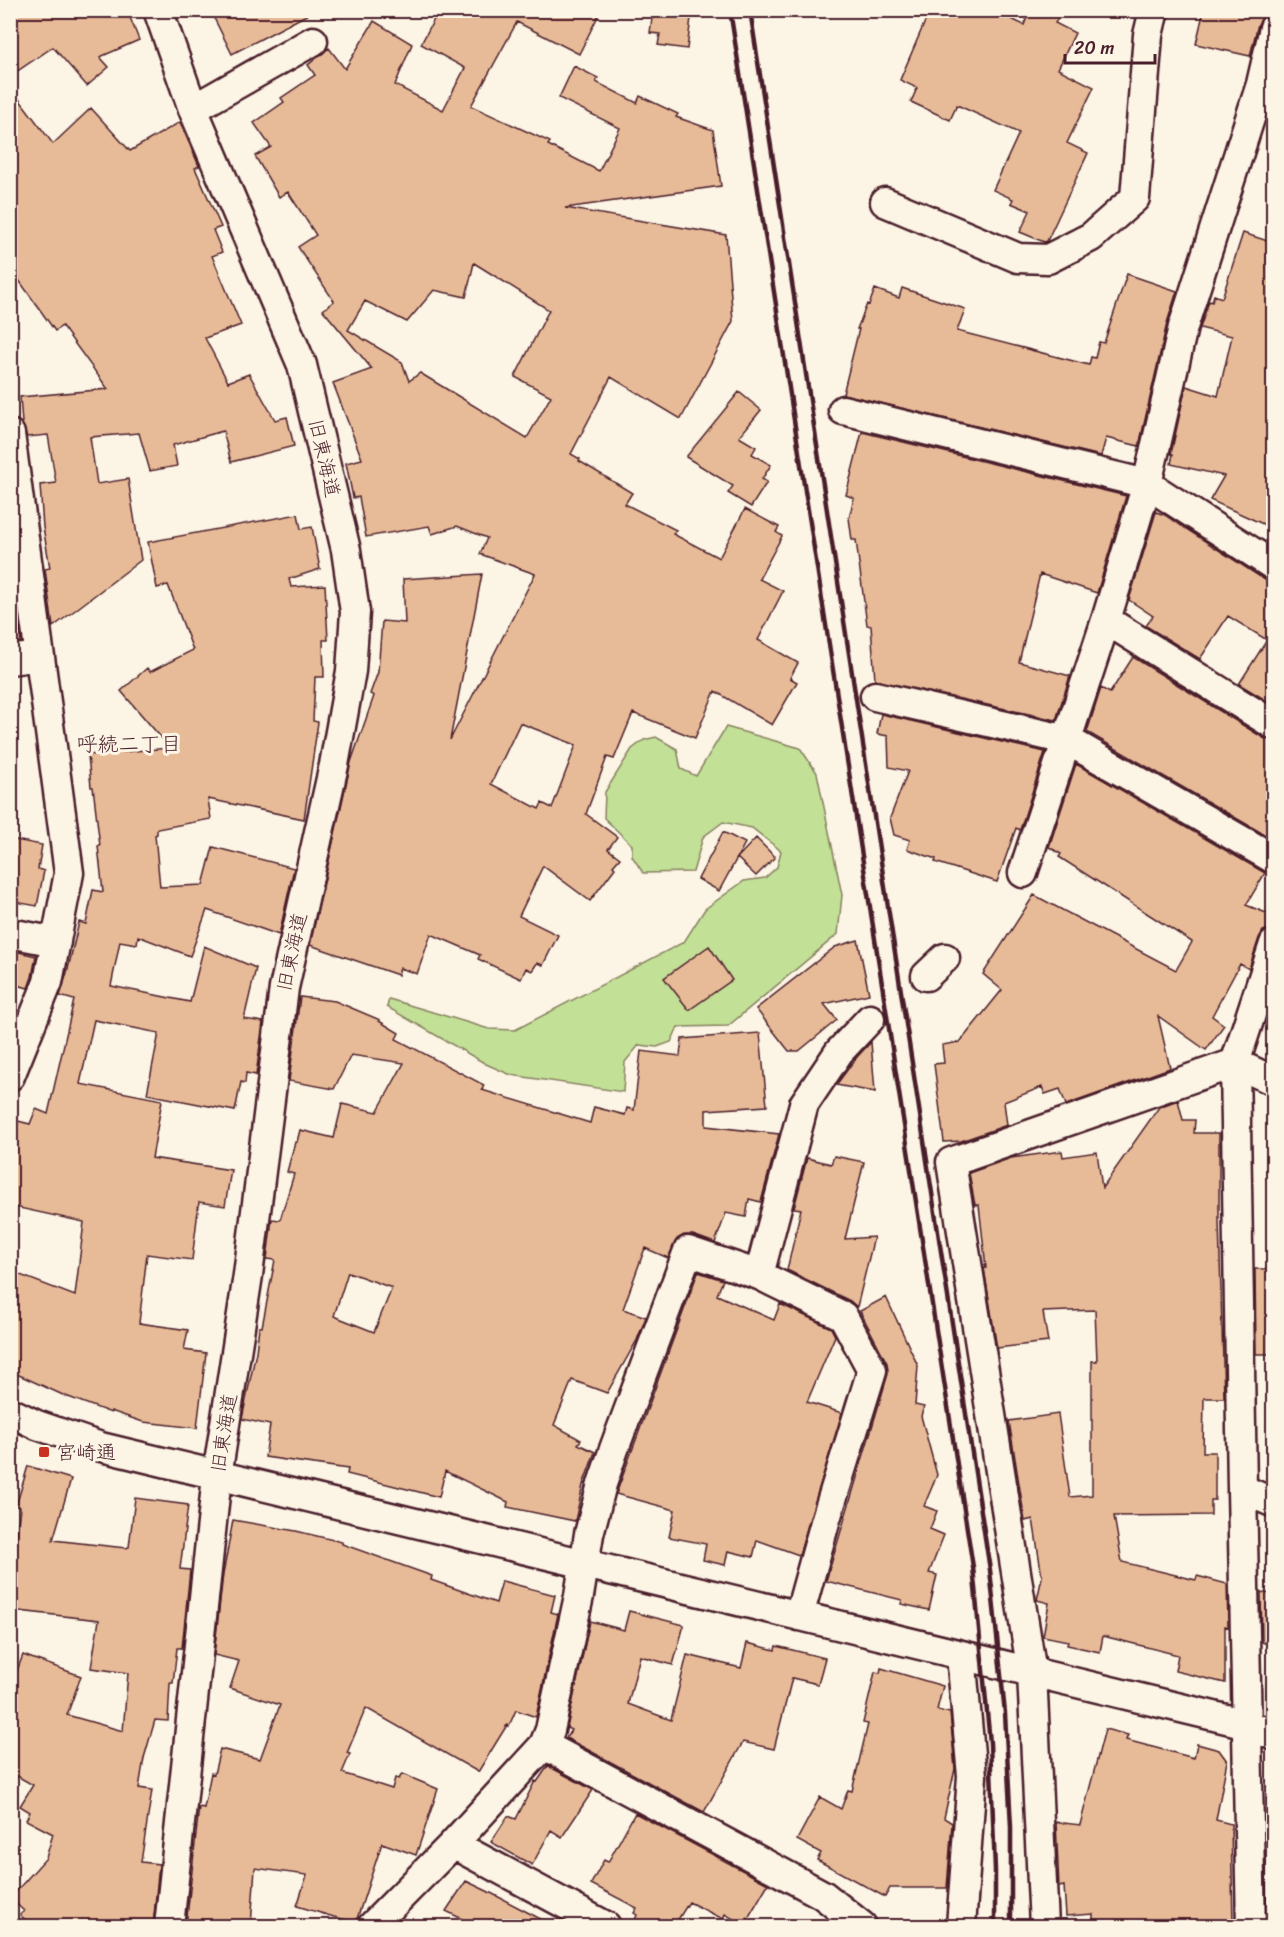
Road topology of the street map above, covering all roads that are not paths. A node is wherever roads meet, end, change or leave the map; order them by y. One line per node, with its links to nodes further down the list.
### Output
1 (158, 10): 5 (street, 旧東海道)
2 (1154, 10): 6 (street)
3 (1274, 28): 9 (street)
4 (313, 41): 5 (street)
5 (193, 109): 28 (street, 旧東海道)
6 (885, 202)
7 (843, 410): 9 (street)
8 (10, 434): 12 (street)
9 (1147, 484): 10 (street); 11 (street)
10 (1274, 566)
11 (1106, 620): 15 (street); 16 (street)
12 (40, 656): 13 (street); 20 (street)
13 (10, 660)
14 (875, 696): 16 (street)
15 (1274, 725)
16 (1067, 740): 17 (street); 18 (street)
17 (1274, 859)
18 (1023, 873)
19 (10, 933): 20 (street)
20 (56, 942): 24 (street)
21 (1274, 944): 23 (street)
22 (870, 1019): 26 (street)
23 (1235, 1063): 25 (street); 29 (street); 34 (street)
24 (10, 1076)
25 (1274, 1081)
26 (759, 1275): 31 (street); 32 (street)
27 (10, 1412): 28 (street)
28 (217, 1476): 31 (street); 39 (street, 旧東海道)
29 (1242, 1489): 30 (street); 35 (street)
30 (1274, 1503)
31 (583, 1564): 32 (street); 37 (street)
32 (799, 1616): 33 (street)
33 (961, 1655): 34 (street); 43 (street)
34 (1032, 1673): 35 (street); 44 (street)
35 (1247, 1724): 36 (street); 45 (street)
36 (1274, 1736)
37 (544, 1745): 38 (street); 42 (street)
38 (453, 1845): 40 (street); 41 (street)
39 (169, 1926)
40 (372, 1926)
41 (606, 1926)
42 (862, 1926)
43 (961, 1926)
44 (1044, 1926)
45 (1251, 1926)

